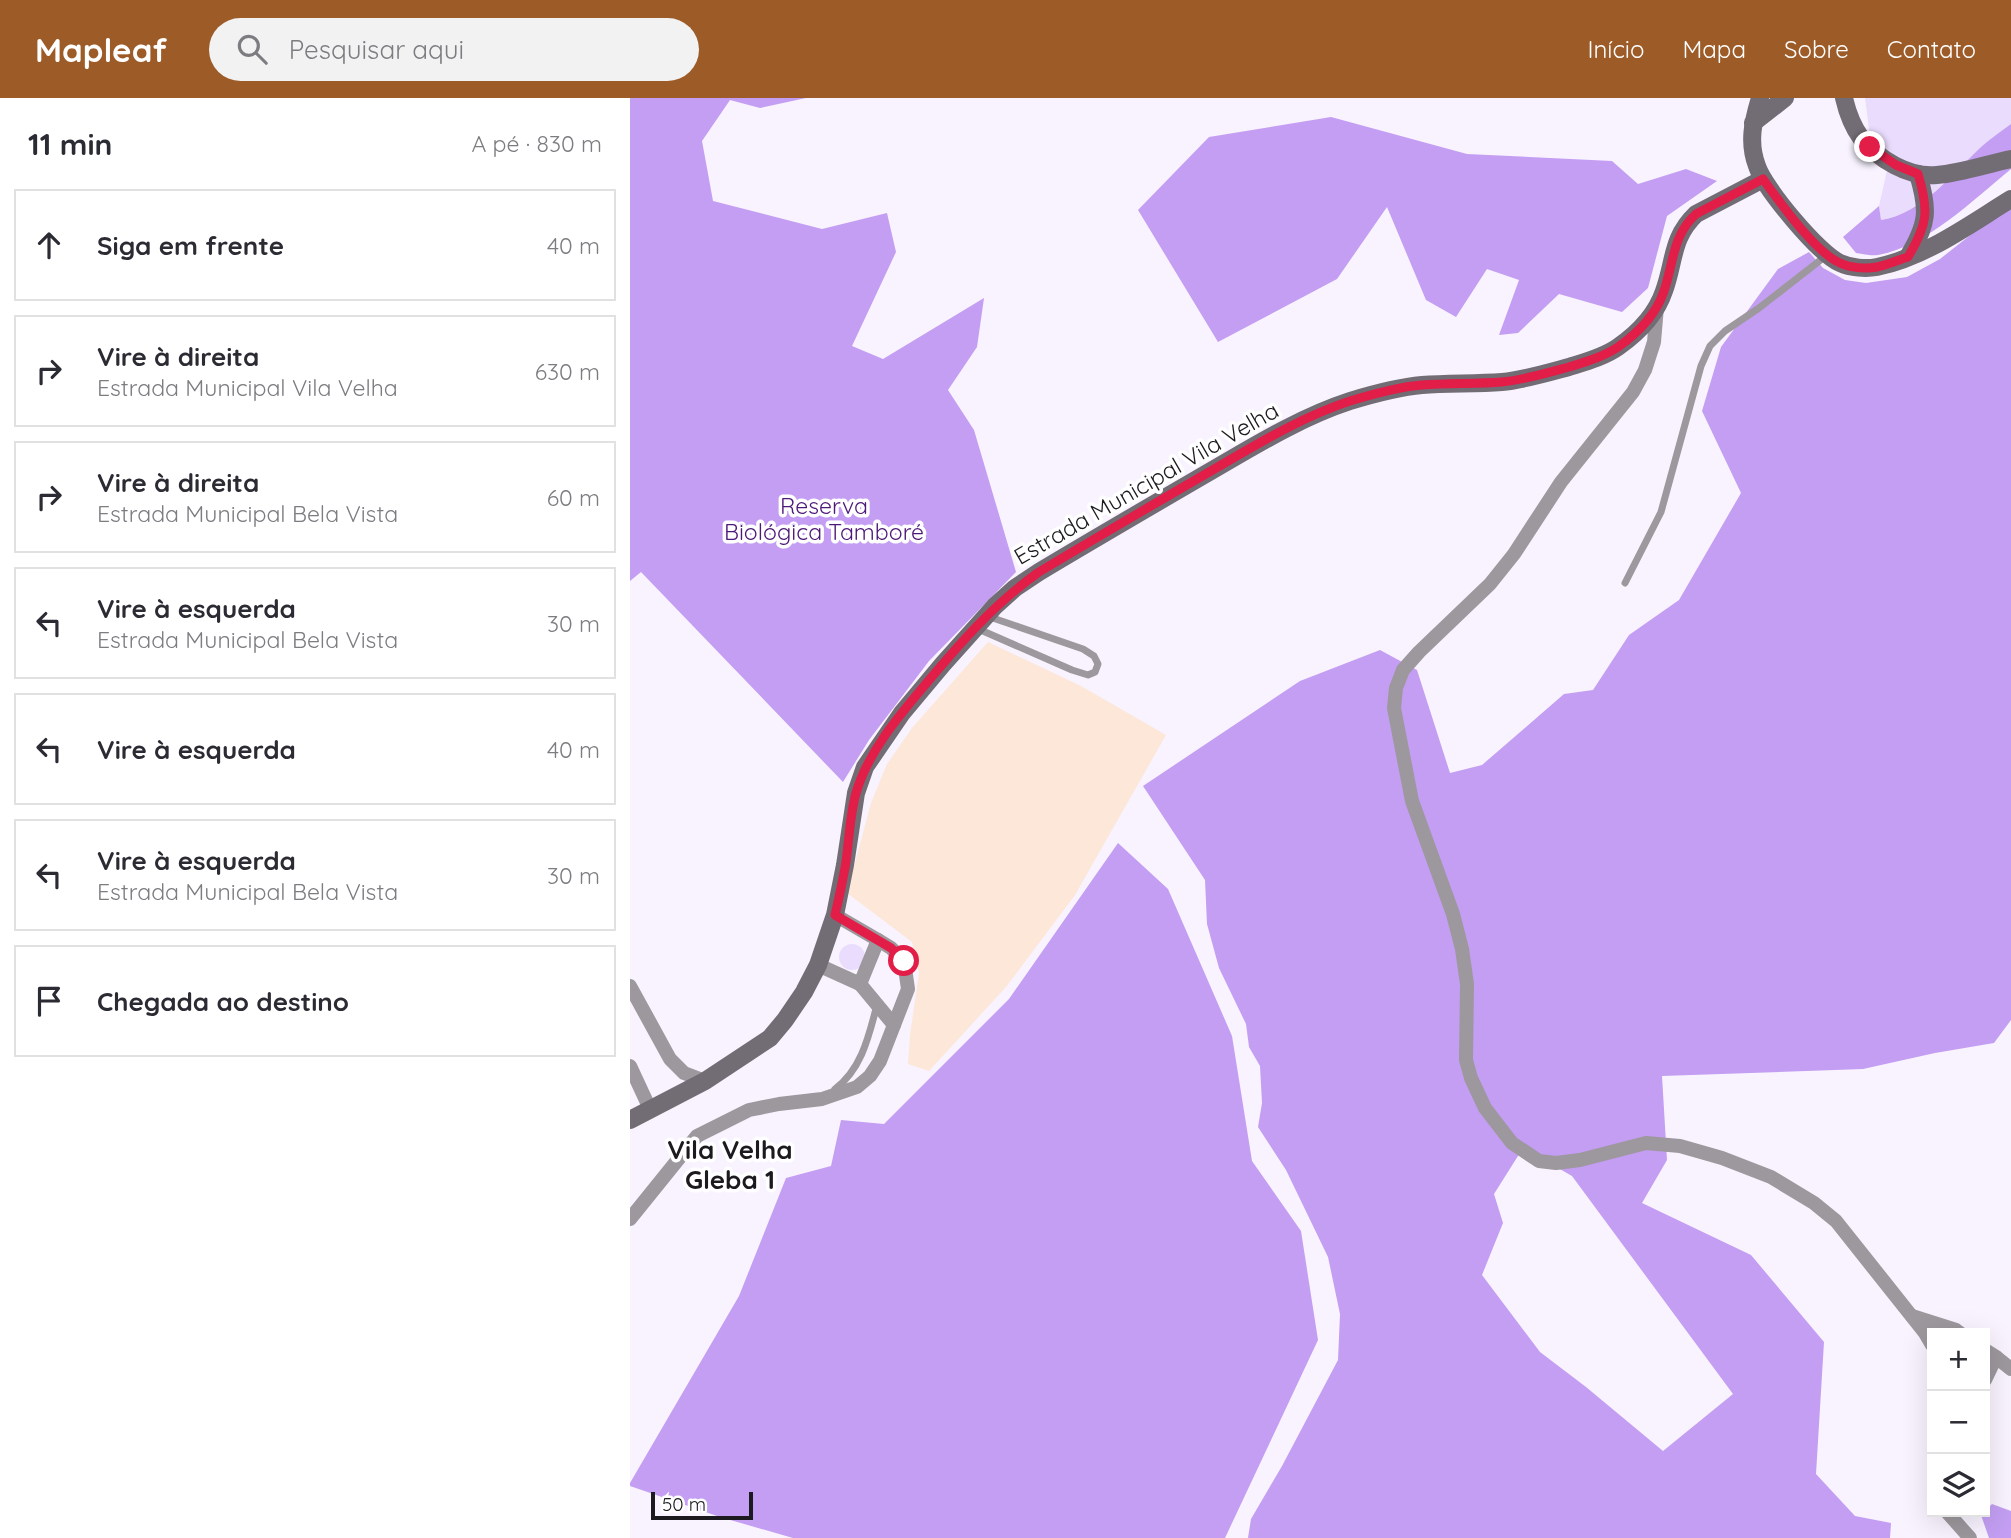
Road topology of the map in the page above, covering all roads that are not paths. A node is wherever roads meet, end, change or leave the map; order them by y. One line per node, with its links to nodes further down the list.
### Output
1 (1785, 98): 4 (main road)
2 (1844, 98): 6 (main road)
3 (1759, 99): 4 (main road)
4 (1753, 124): 7 (main road)
5 (2011, 159): 6 (main road)
6 (1918, 174): 10 (main road)
7 (1763, 179): 9 (main road); 11 (main road, Estrada Municipal Vila Velha)
8 (2011, 199): 10 (main road)
9 (1827, 254): 10 (main road); 12 (lane)
10 (1908, 257)
11 (1657, 307): 13 (main road, Estrada Municipal Vila Velha); 27 (street)
12 (1625, 583)
13 (981, 622): 13 (lane); 14 (main road, Estrada Municipal Vila Velha)
14 (835, 915): 15 (street); 16 (main road, Estrada Municipal Vila Velha)
15 (878, 940): 17 (street); 20 (street)
16 (818, 965): 17 (street); 22 (main road, Estrada Municipal Vila Velha)
17 (860, 984): 19 (street)
18 (630, 986): 22 (street)
19 (877, 1004): 20 (street); 23 (lane)
20 (894, 1026): 23 (street)
21 (630, 1066): 24 (street)
22 (705, 1082): 24 (main road, Estrada Municipal Vila Velha)
23 (822, 1099): 26 (street)
24 (650, 1109): 25 (main road, Estrada Municipal Vila Velha)
25 (630, 1121)
26 (630, 1219)
27 (1912, 1316): 28 (street); 29 (street)
28 (1950, 1328)
29 (1927, 1338)
30 (1990, 1354): 31 (street)
31 (2011, 1369)
32 (1951, 1517): 33 (street)
33 (1970, 1538)

